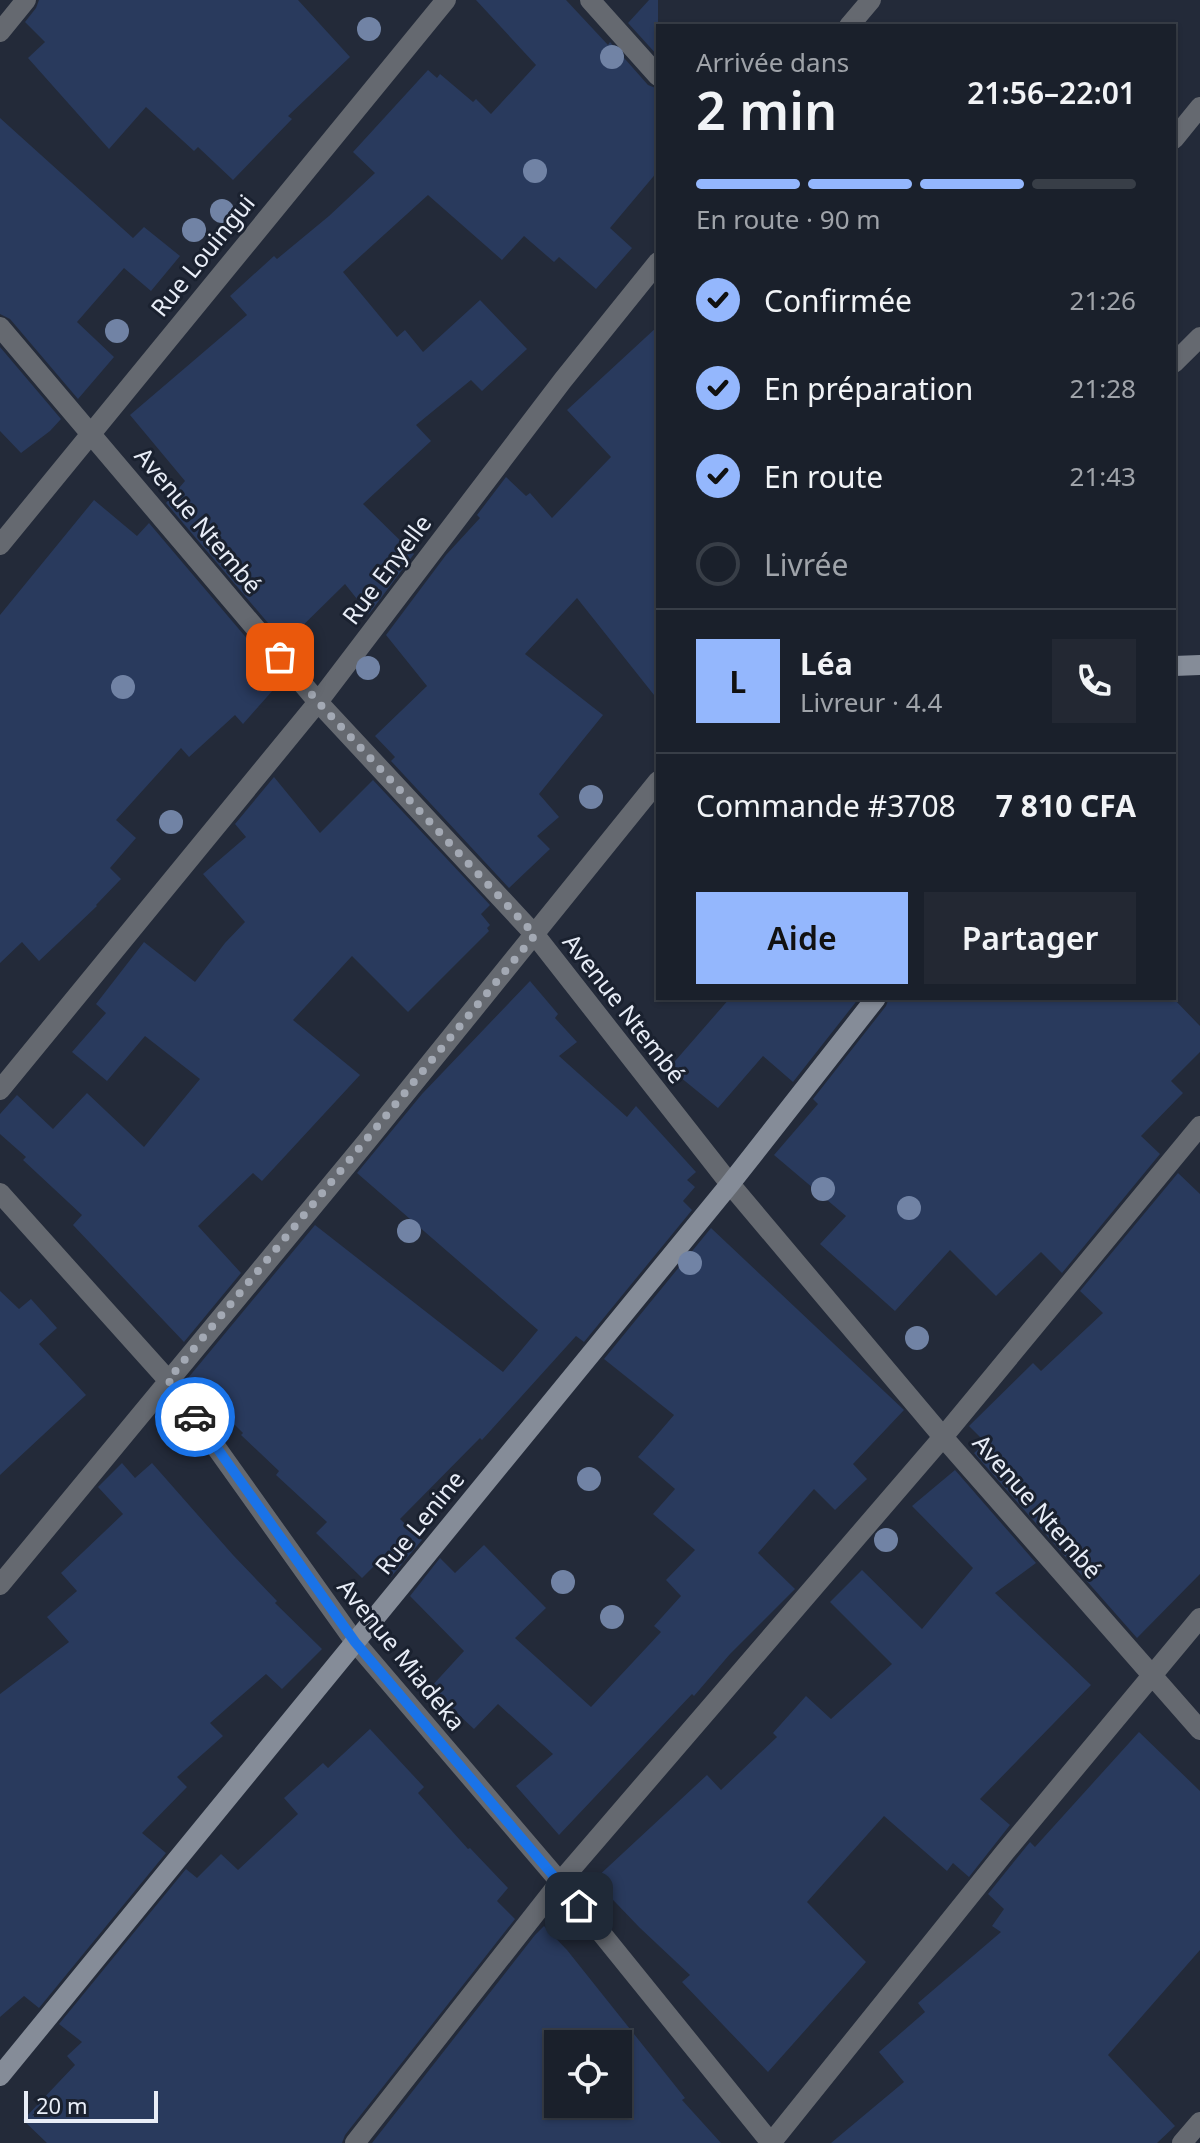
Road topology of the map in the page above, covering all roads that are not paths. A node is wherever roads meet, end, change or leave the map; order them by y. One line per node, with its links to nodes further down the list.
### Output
1 (26, 0): 6 (street)
2 (446, 0): 14 (street, Rue Louingui)
3 (590, 0): 7 (street)
4 (871, 0): 5 (street)
5 (851, 24)
6 (0, 32)
7 (656, 74)
8 (1200, 107): 9 (street)
9 (1176, 137)
10 (656, 264): 18 (street, Rue Enyelle)
11 (0, 327): 14 (street, Avenue Ntembé)
12 (1200, 337): 13 (street)
13 (1176, 361)
14 (91, 432): 15 (street, Rue Louingui); 18 (street, Avenue Ntembé)
15 (0, 545)
16 (1200, 665): 17 (street)
17 (1176, 666)
18 (318, 702): 20 (street, Avenue Ntembé); 22 (street, Rue Enyelle)
19 (656, 784): 20 (street)
20 (535, 935): 24 (street, Avenue Ntembé); 26 (street)
21 (874, 1000): 24 (street, Rue Lenine)
22 (0, 1090)
23 (1200, 1126): 27 (street)
24 (730, 1184): 27 (street, Avenue Ntembé); 30 (street, Rue Lenine)
25 (0, 1193): 26 (street, Avenue Miadeka)
26 (168, 1380): 28 (street); 30 (street, Avenue Miadeka)
27 (943, 1437): 31 (street, Avenue Ntembé); 33 (street)
28 (0, 1585)
29 (1200, 1618): 31 (street)
30 (355, 1642): 33 (street, Avenue Miadeka); 34 (street, Rue Lenine)
31 (1152, 1674): 32 (street, Avenue Ntembé); 37 (street)
32 (1200, 1730)
33 (560, 1882): 36 (street); 37 (street, Avenue Miadeka)
34 (0, 2076)
35 (1200, 2122): 38 (street)
36 (355, 2143)
37 (771, 2143)
38 (1182, 2143)

